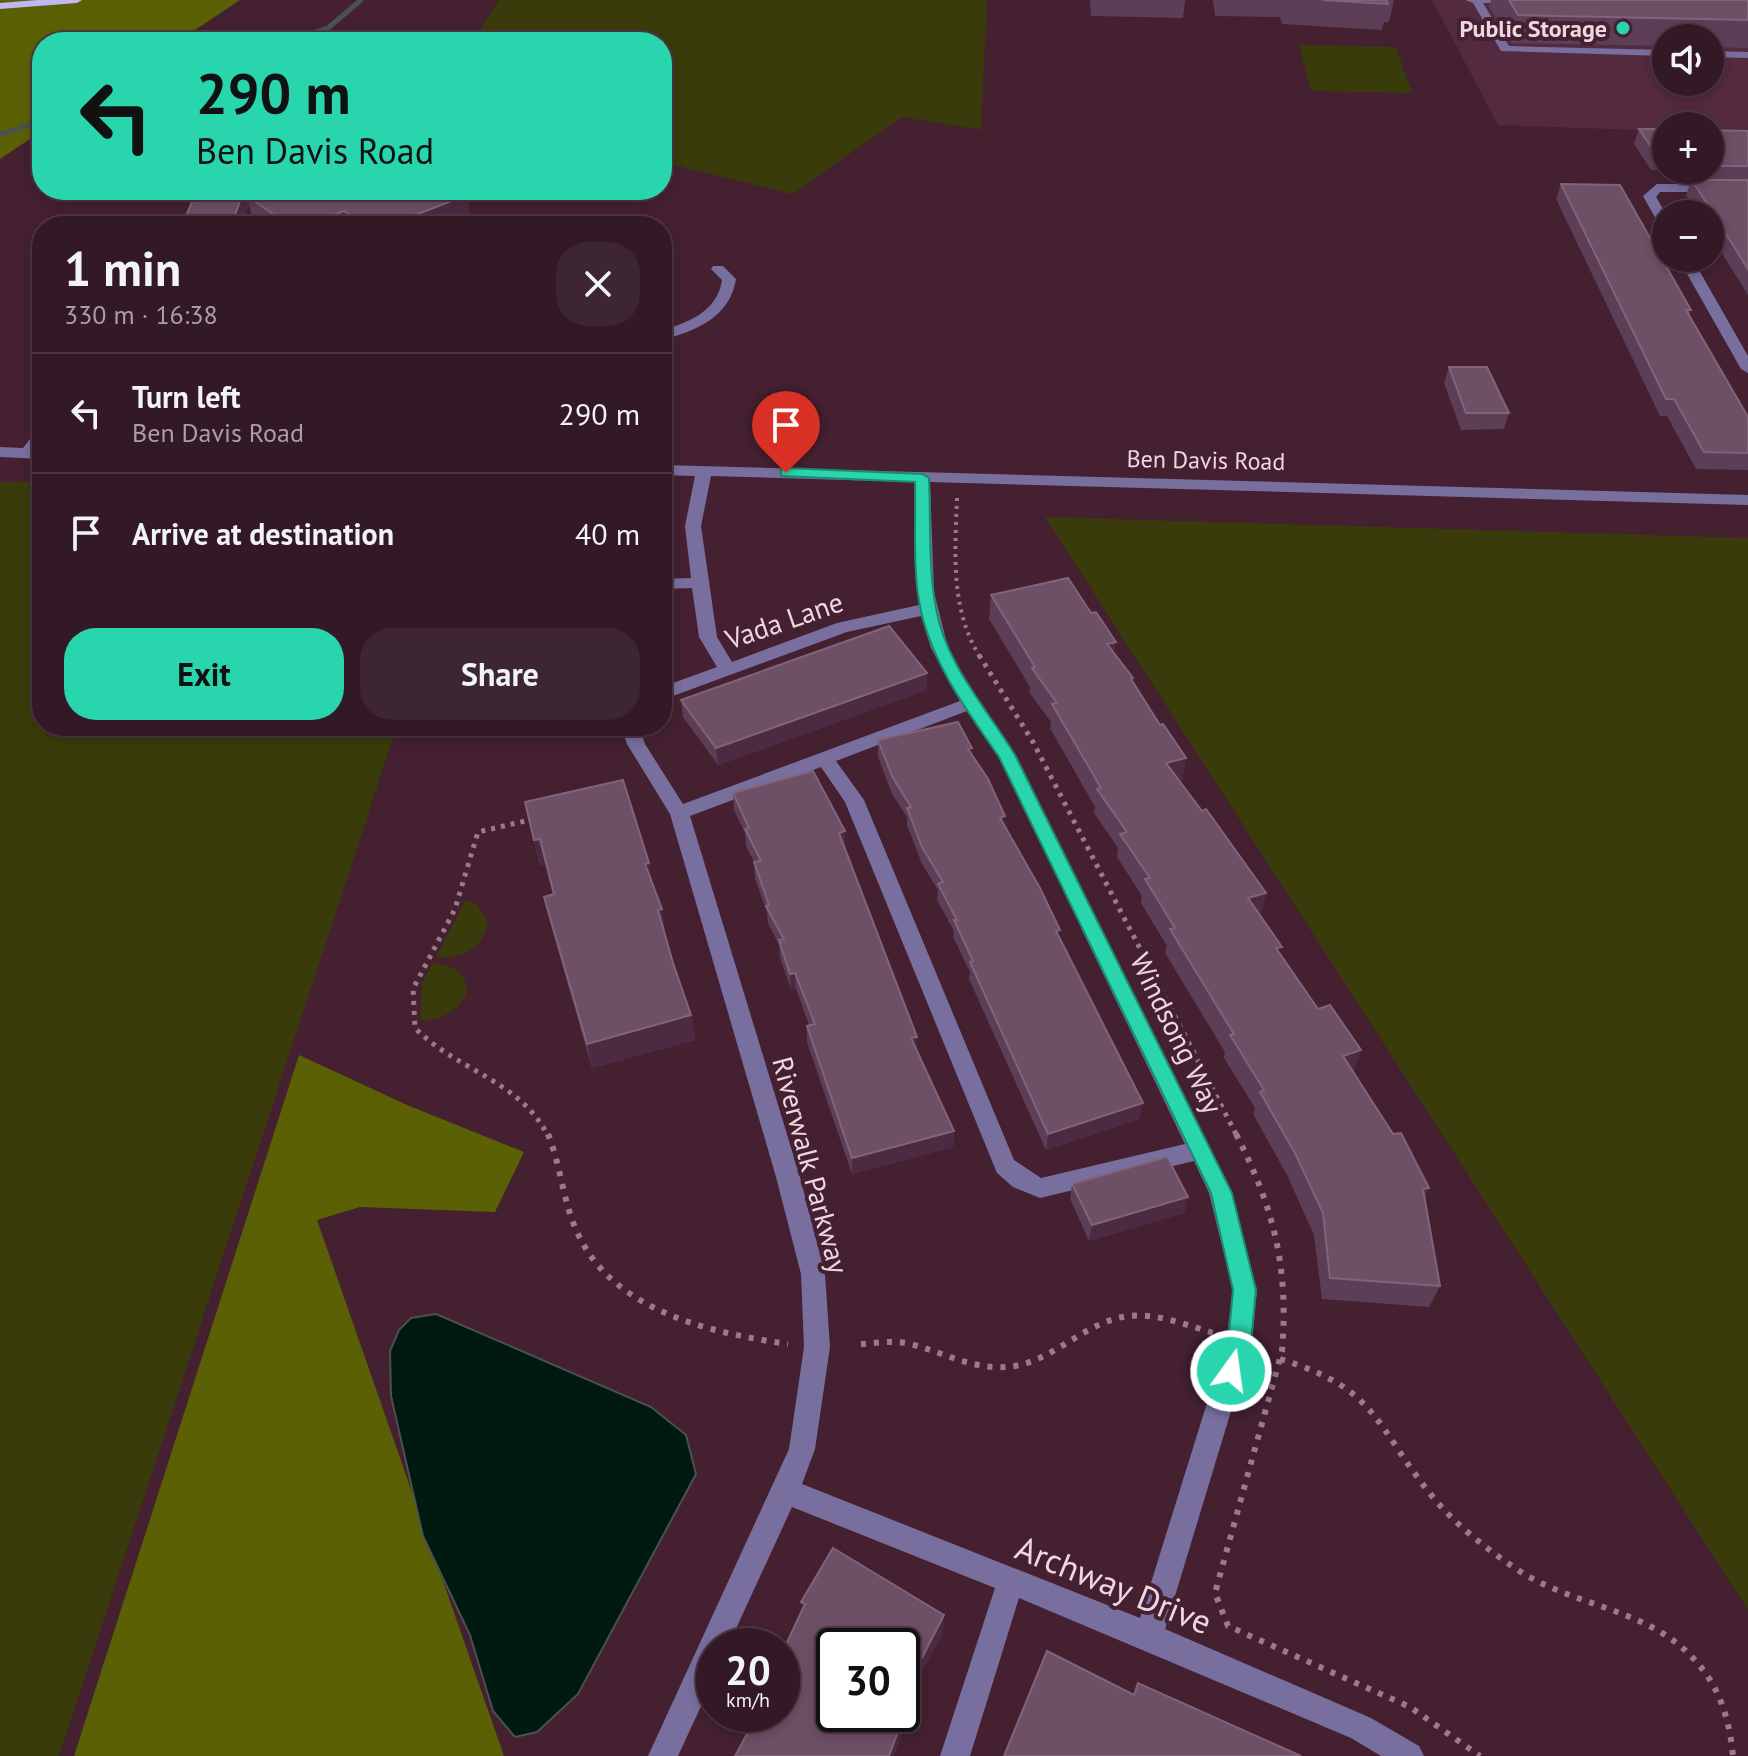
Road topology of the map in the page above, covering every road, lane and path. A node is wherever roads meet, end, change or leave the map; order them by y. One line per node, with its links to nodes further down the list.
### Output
1 (77, 0): 5 (main road)
2 (1470, 0): 3 (street)
3 (1476, 0): 4 (street); 6 (street)
4 (1536, 1)
5 (0, 6)
6 (1652, 53)
7 (1724, 54): 8 (street)
8 (1748, 55)
9 (1748, 188): 10 (street)
10 (1652, 201)
11 (718, 269): 13 (street)
12 (1693, 272): 14 (street)
13 (672, 332)
14 (1748, 369)
15 (0, 452): 16 (street)
16 (32, 453)
17 (672, 470): 18 (street, Ben Davis Road)
18 (704, 471): 19 (street, Ben Davis Road); 21 (street)
19 (922, 478): 20 (street, Ben Davis Road); 23 (street, Windsong Way)
20 (1748, 500)
21 (700, 583): 22 (street); 24 (street)
22 (672, 584)
23 (928, 609): 24 (street, Vada Lane); 26 (street, Windsong Way)
24 (728, 670): 25 (street, Vada Lane)
25 (672, 690)
26 (971, 703): 28 (street); 31 (street, Windsong Way)
27 (633, 736): 29 (street, Riverwalk Parkway)
28 (824, 757): 29 (street); 31 (street)
29 (679, 813): 36 (street, Riverwalk Parkway)
30 (538, 818): 33 (path)
31 (1200, 1150): 38 (street, Windsong Way)
32 (1219, 1335): 34 (path)
33 (788, 1344)
34 (861, 1344)
35 (1280, 1359): 42 (path)
36 (786, 1491): 37 (street, Archway Drive); 39 (street, Riverwalk Parkway)
37 (1011, 1581): 38 (street, Archway Drive); 40 (street)
38 (1149, 1636): 41 (street, Archway Drive)
39 (663, 1756)
40 (955, 1756)
41 (1409, 1756)
42 (1733, 1756)

